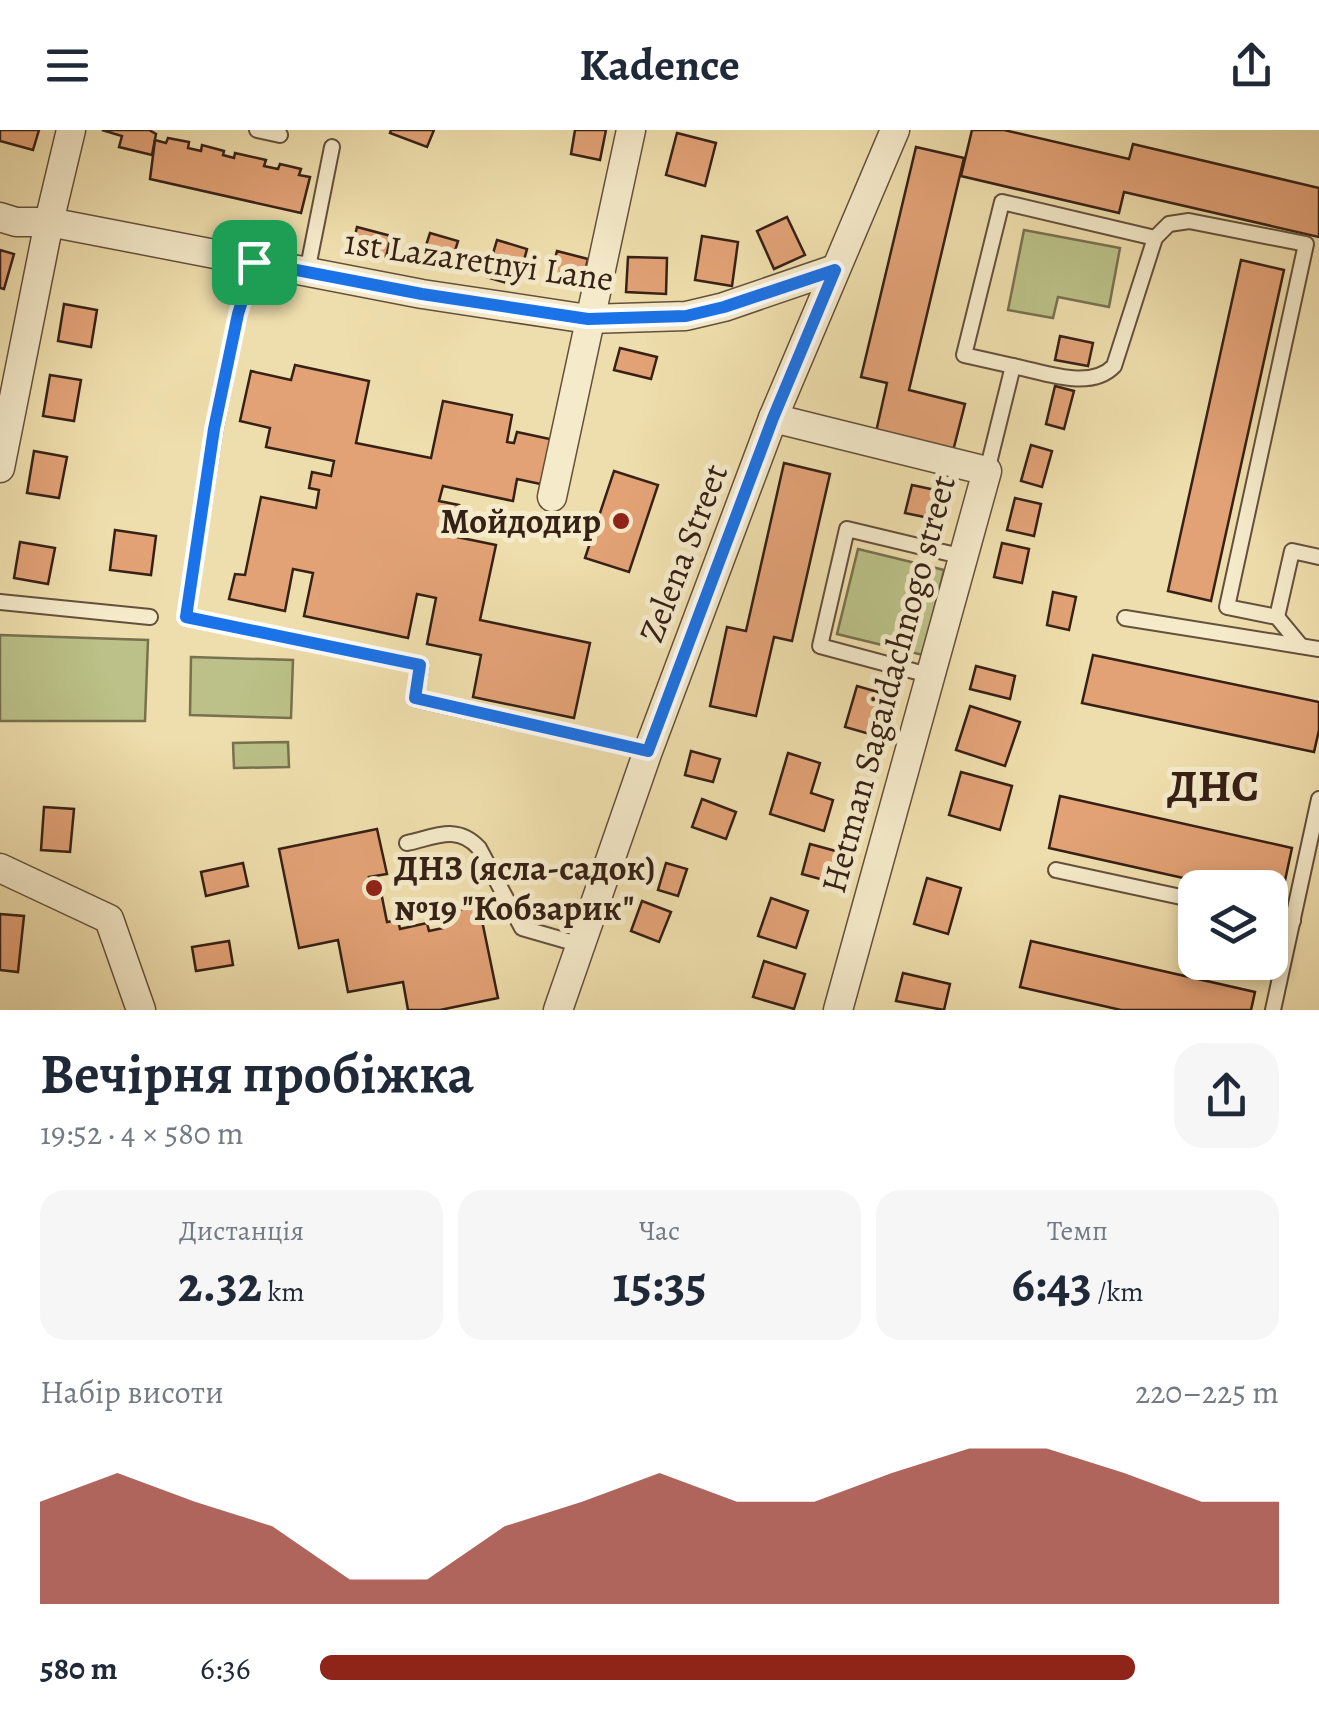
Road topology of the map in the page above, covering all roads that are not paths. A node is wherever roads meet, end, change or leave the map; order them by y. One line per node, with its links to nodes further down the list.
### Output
1 (71, 130): 8 (street)
2 (256, 130): 5 (lane)
3 (631, 130): 14 (street)
4 (896, 130): 12 (street, Zelena Street)
5 (280, 135)
6 (332, 147): 13 (lane)
7 (0, 216): 8 (street, 1st Lazaretnyi Lane)
8 (49, 222): 11 (street, 1st Lazaretnyi Lane); 17 (street)
9 (1155, 238): 10 (lane); 15 (lane); 15 (lane)
10 (1313, 246): 25 (lane)
11 (254, 262): 13 (street, 1st Lazaretnyi Lane); 29 (lane)
12 (835, 270): 14 (street, 1st Lazaretnyi Lane); 16 (street, Zelena Street)
13 (306, 272): 14 (street, 1st Lazaretnyi Lane)
14 (588, 319): 19 (street)
15 (1013, 366): 18 (lane)
16 (773, 418): 18 (street, Hetman Sagaidachnogo street); 29 (street, Zelena Street)
17 (0, 468)
18 (987, 471): 20 (street, Hetman Sagaidachnogo street)
19 (552, 497)
20 (965, 558): 28 (street, Hetman Sagaidachnogo street); 28 (lane)
21 (1319, 558): 25 (lane)
22 (0, 602): 23 (lane)
23 (150, 617)
24 (1125, 618): 26 (lane)
25 (1278, 618): 26 (lane)
26 (1301, 646): 27 (lane)
27 (1319, 649)
28 (932, 676): 40 (street, Hetman Sagaidachnogo street)
29 (648, 751): 37 (street, Zelena Street)
30 (1319, 799): 36 (lane)
31 (407, 843): 37 (lane)
32 (0, 868): 38 (street)
33 (1056, 870): 34 (lane)
34 (1178, 896)
35 (1288, 920): 36 (lane)
36 (1293, 921): 41 (lane)
37 (581, 945): 39 (street, Zelena Street)
38 (142, 1010)
39 (558, 1010)
40 (838, 1010)
41 (1274, 1010)

